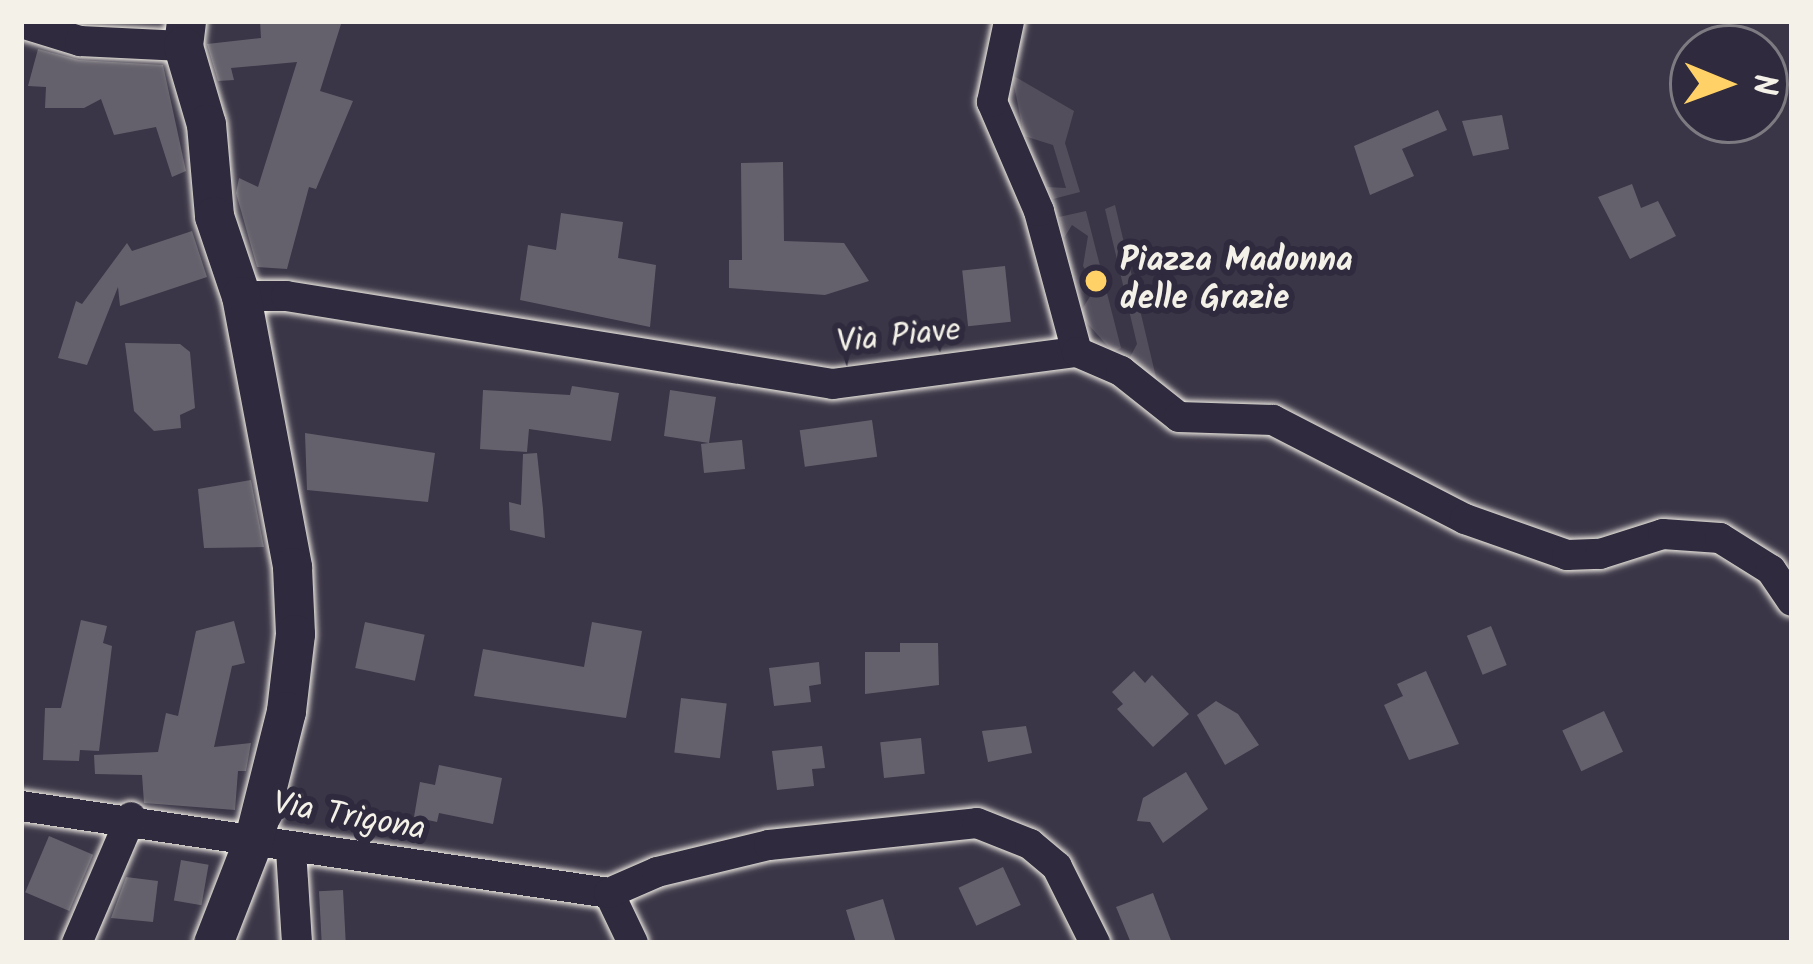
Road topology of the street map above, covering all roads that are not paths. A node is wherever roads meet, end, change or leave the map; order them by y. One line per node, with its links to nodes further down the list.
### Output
1 (1009, 21): 5 (street)
2 (21, 23): 3 (street)
3 (185, 33): 4 (street)
4 (242, 296): 5 (street, Via Piave); 9 (street)
5 (1077, 352): 6 (street)
6 (1791, 597)
7 (21, 806): 8 (street, Via Trigona)
8 (131, 818): 9 (street, Via Trigona); 11 (street)
9 (272, 844): 10 (street, Via Trigona); 12 (street); 13 (street)
10 (610, 893): 14 (street); 15 (street)
11 (77, 943)
12 (213, 943)
13 (297, 943)
14 (633, 943)
15 (1095, 943)

